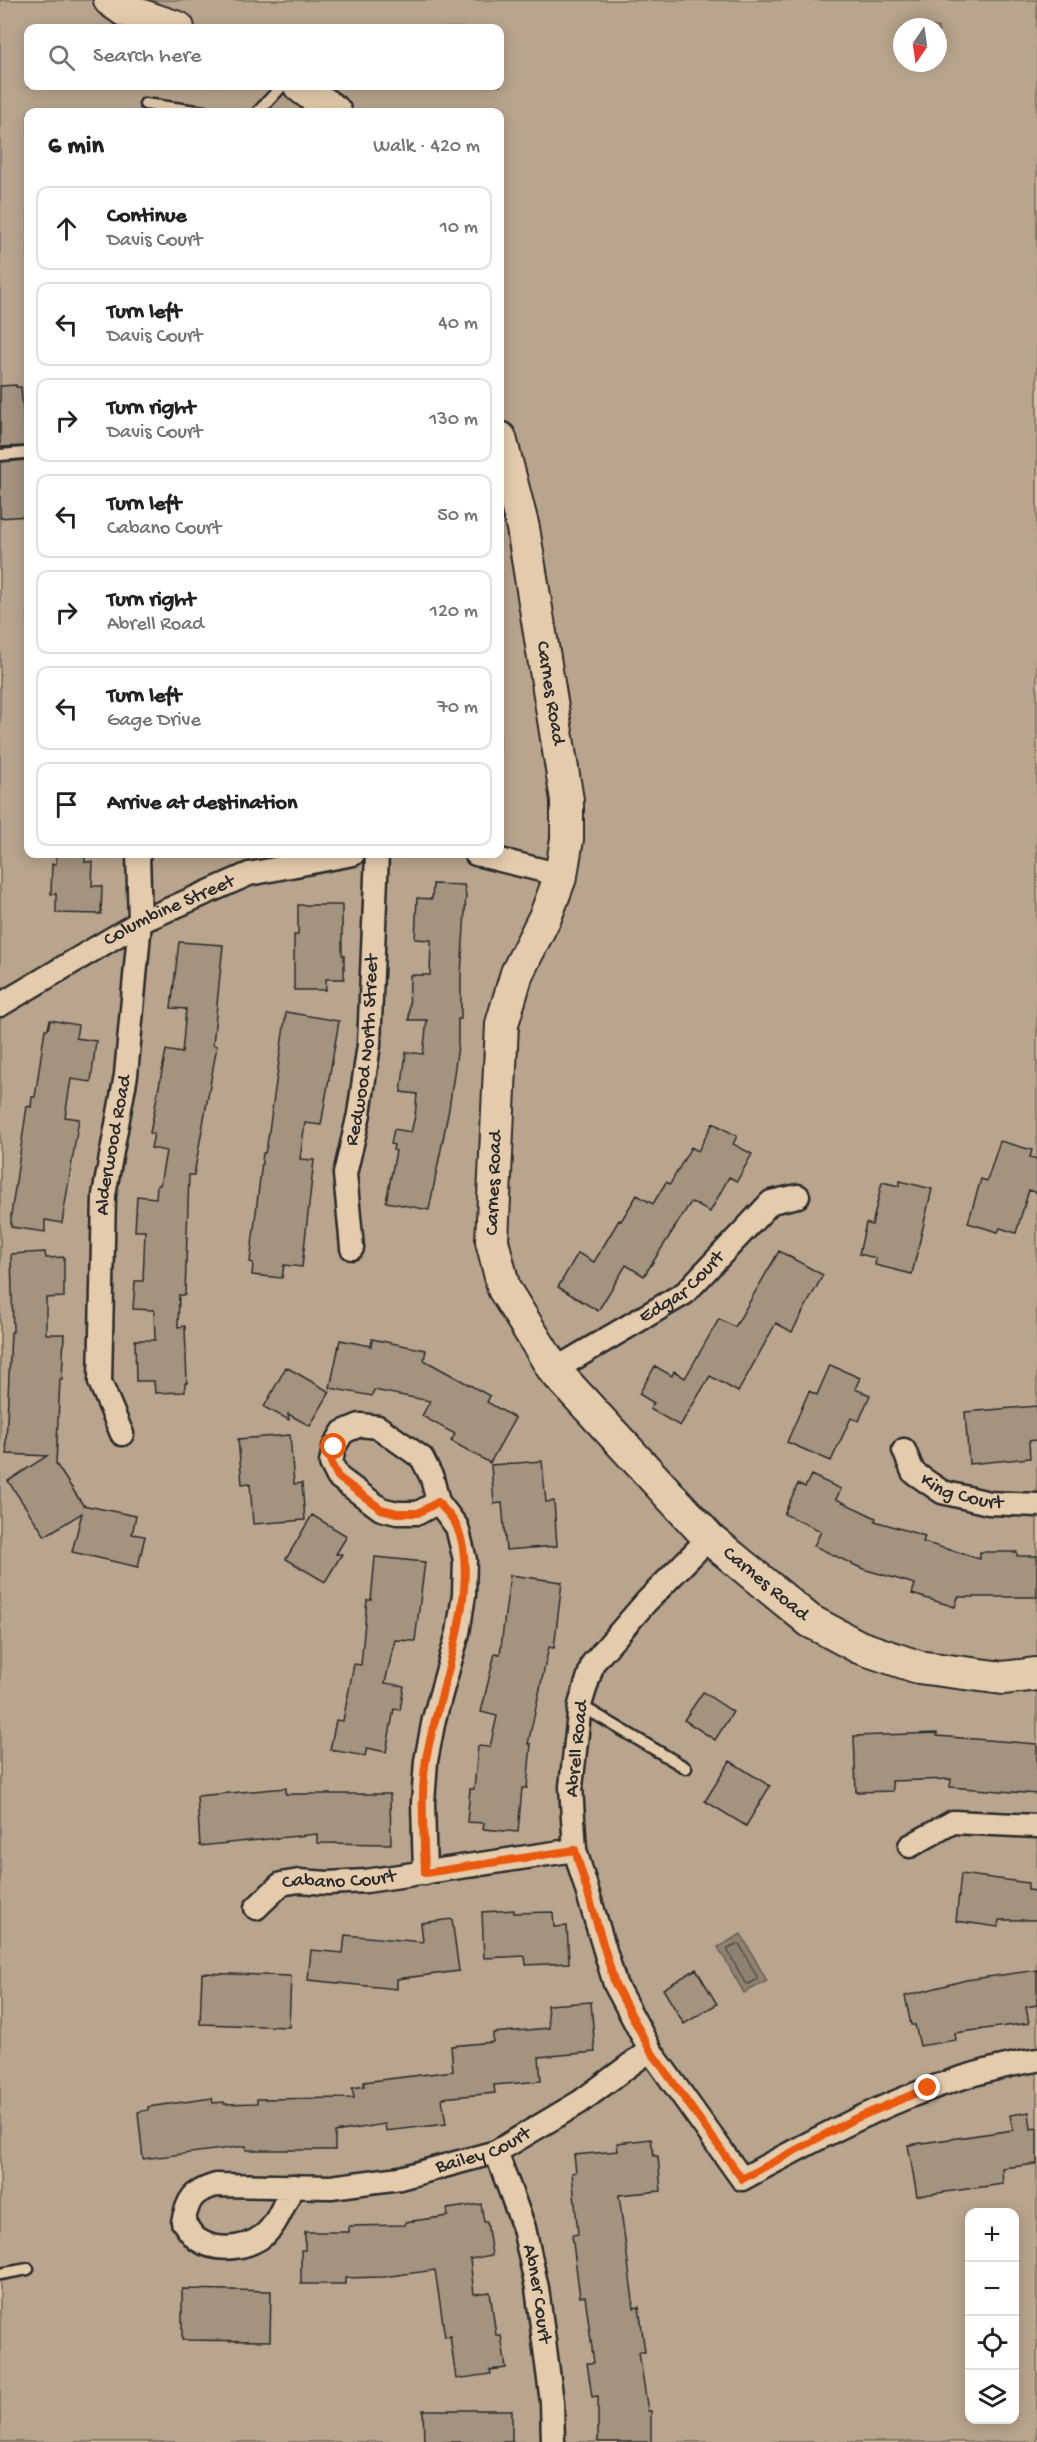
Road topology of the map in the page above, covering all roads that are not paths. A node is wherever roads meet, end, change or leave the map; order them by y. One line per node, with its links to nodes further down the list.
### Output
1 (110, 0): 2 (street)
2 (166, 24)
3 (278, 90): 7 (lane)
4 (305, 90): 8 (street)
5 (145, 104): 6 (lane)
6 (174, 108)
7 (262, 108)
8 (330, 108)
9 (24, 453): 11 (lane)
10 (504, 454): 16 (street, Carnes Road)
11 (0, 455)
12 (138, 858): 17 (street, Alderwood Road)
13 (332, 858): 17 (street, Columbine Street)
14 (376, 858): 20 (street, Redwood North Street)
15 (492, 858): 16 (street)
16 (561, 875): 21 (street, Carnes Road)
17 (140, 921): 18 (street, Columbine Street); 22 (street, Alderwood Road)
18 (0, 1005)
19 (798, 1196): 21 (street, Edgar Court)
20 (352, 1248)
21 (554, 1370): 26 (street, Carnes Road)
22 (122, 1434)
23 (904, 1450): 25 (street, King Court)
24 (438, 1502): 24 (street); 33 (street)
25 (1037, 1505)
26 (709, 1538): 27 (street, Carnes Road); 28 (street, Abrell Road)
27 (1037, 1674)
28 (580, 1705): 29 (lane); 32 (street, Abrell Road)
29 (686, 1768)
30 (1037, 1826): 31 (street)
31 (910, 1846)
32 (575, 1850): 33 (street, Cabano Court); 35 (street, Abrell Road)
33 (425, 1873): 34 (street, Cabano Court)
34 (256, 1908)
35 (650, 2050): 36 (street, Abrell Road); 37 (street, Bailey Court)
36 (1037, 2060)
37 (496, 2152): 38 (street, Bailey Court); 41 (street, Abner Court)
38 (293, 2186)
39 (28, 2269): 40 (lane)
40 (0, 2274)
41 (553, 2442)

